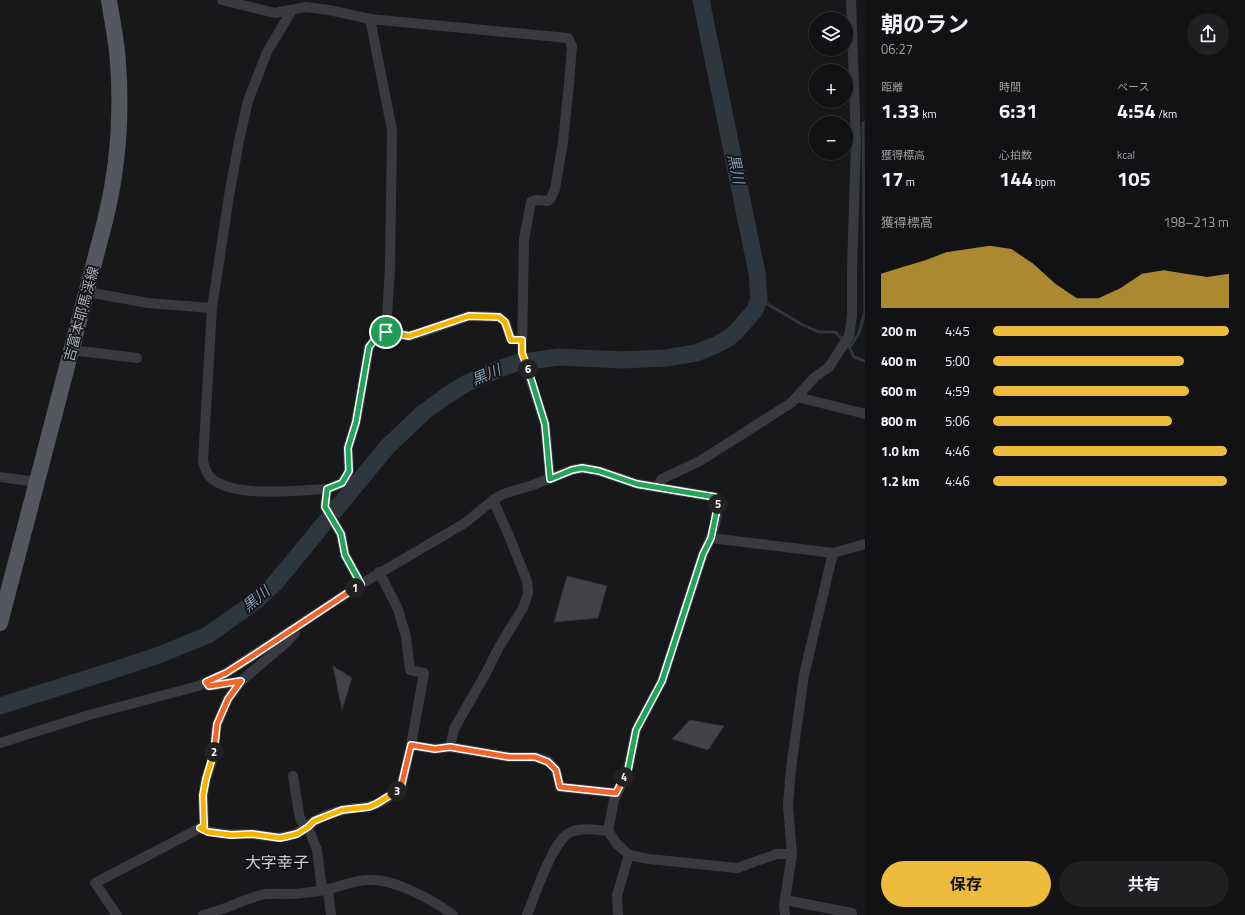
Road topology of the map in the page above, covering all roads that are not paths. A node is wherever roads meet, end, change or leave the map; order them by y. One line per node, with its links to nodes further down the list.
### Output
1 (109, 0): 7 (main road, 吉富本耶馬渓線)
2 (222, 0): 4 (street)
3 (852, 0): 6 (street)
4 (292, 10): 5 (street); 8 (street)
5 (370, 19): 9 (street); 10 (street)
6 (860, 142): 13 (street)
7 (87, 292): 8 (street); 11 (main road, 吉富本耶馬渓線)
8 (212, 308): 19 (street)
9 (386, 332): 10 (street); 19 (street)
10 (522, 340): 16 (street)
11 (72, 350): 12 (street); 17 (main road, 吉富本耶馬渓線)
12 (137, 358)
13 (797, 397): 14 (street); 18 (street)
14 (865, 414)
15 (0, 477): 17 (street)
16 (550, 479): 18 (street); 20 (street)
17 (37, 482): 26 (main road, 吉富本耶馬渓線)
18 (657, 487): 21 (street)
19 (327, 489): 25 (street)
20 (493, 500): 24 (street); 32 (street)
21 (711, 538): 23 (street); 34 (street)
22 (865, 544): 23 (street)
23 (833, 553): 38 (street)
24 (379, 572): 25 (street); 31 (street)
25 (361, 584): 27 (street)
26 (0, 623)
27 (294, 629): 28 (street); 29 (street)
28 (241, 681): 29 (street); 36 (street)
29 (206, 682): 30 (street)
30 (0, 743)
31 (411, 745): 32 (street); 35 (street)
32 (450, 747): 34 (street)
33 (292, 776): 35 (street)
34 (616, 793): 37 (street)
35 (308, 827): 36 (street); 40 (street)
36 (200, 828): 43 (street)
37 (608, 831): 39 (street); 47 (street)
38 (792, 854): 39 (street); 41 (street)
39 (629, 855): 48 (street)
40 (325, 890): 44 (street); 45 (street); 46 (street)
41 (785, 900): 42 (street); 49 (street)
42 (852, 912)
43 (117, 915)
44 (203, 915)
45 (331, 915)
46 (453, 915)
47 (527, 915)
48 (618, 915)
49 (784, 915)

